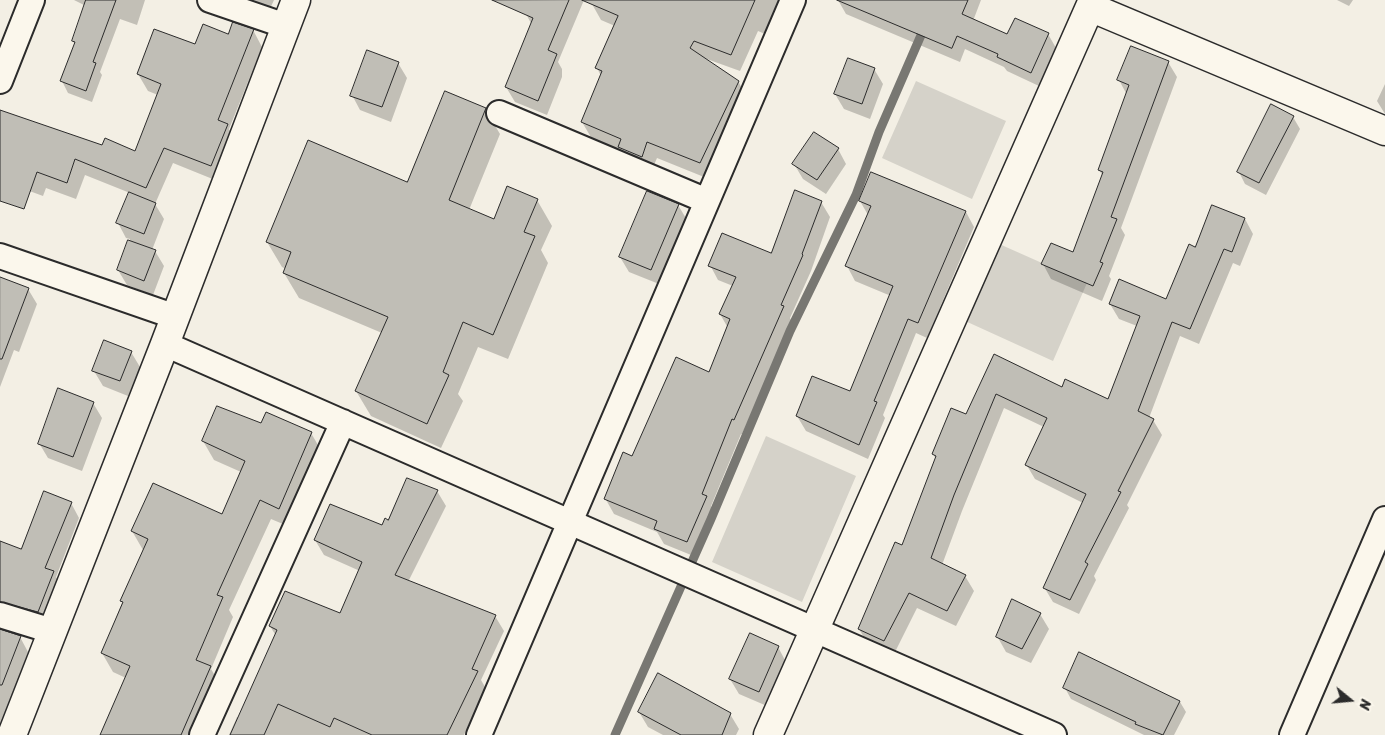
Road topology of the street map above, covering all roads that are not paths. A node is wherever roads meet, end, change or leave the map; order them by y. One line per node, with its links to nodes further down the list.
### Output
1 (32, 0): 7 (street)
2 (210, 0): 6 (street)
3 (296, 0): 6 (street)
4 (793, 0): 10 (street)
5 (1086, 2): 9 (street); 18 (street)
6 (286, 26): 12 (street)
7 (0, 81)
8 (500, 113): 10 (street)
9 (1385, 131)
10 (707, 201): 16 (street)
11 (0, 256): 12 (street)
12 (176, 317): 13 (street)
13 (165, 344): 14 (street); 19 (street)
14 (343, 422): 16 (street); 21 (street)
15 (1385, 520): 25 (street)
16 (571, 521): 18 (street); 22 (street)
17 (0, 615): 19 (street)
18 (814, 629): 23 (street); 24 (street)
19 (52, 631): 20 (street)
20 (12, 735)
21 (202, 735)
22 (479, 735)
23 (768, 735)
24 (1054, 735)
25 (1292, 735)

